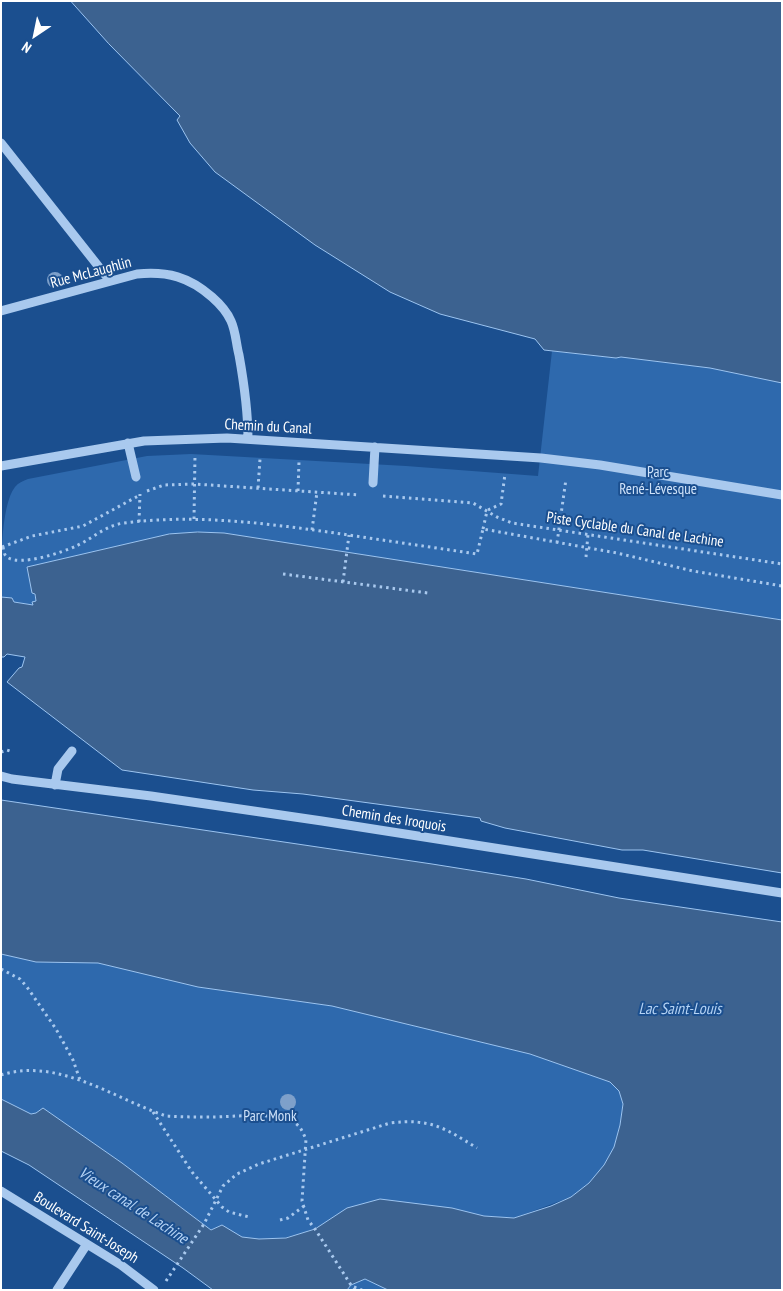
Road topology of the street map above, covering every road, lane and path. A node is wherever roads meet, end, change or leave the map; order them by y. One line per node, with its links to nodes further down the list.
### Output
1 (1, 143): 2 (street)
2 (110, 281): 3 (street, Rue McLaughlin); 4 (street, Rue McLaughlin)
3 (1, 311)
4 (248, 439): 5 (street, Chemin du Canal); 6 (street, Chemin du Canal)
5 (128, 443): 10 (street, Chemin du Canal); 12 (street)
6 (374, 447): 14 (street); 19 (street, Chemin du Canal)
7 (195, 455): 15 (path)
8 (260, 459): 15 (path)
9 (299, 461): 16 (path)
10 (1, 466)
11 (505, 474): 20 (path)
12 (136, 476): 18 (path)
13 (566, 479): 25 (path)
14 (373, 483)
15 (194, 484): 18 (path); 21 (path)
16 (298, 490)
17 (317, 492): 24 (path)
18 (140, 494): 22 (path); 29 (path)
19 (782, 495)
20 (487, 510): 23 (path); 25 (path, Piste Cyclable du Canal de Lachine)
21 (194, 519): 22 (path); 24 (path)
22 (139, 522): 29 (path)
23 (483, 529): 27 (path); 28 (path)
24 (312, 530): 27 (path)
25 (559, 530): 26 (path, Piste Cyclable du Canal de Lachine); 28 (path)
26 (588, 534): 30 (path); 32 (path, Piste Cyclable du Canal de Lachine)
27 (349, 535): 34 (path)
28 (557, 543): 30 (path)
29 (2, 547)
30 (587, 548): 31 (path); 35 (path)
31 (586, 556)
32 (782, 564)
33 (283, 574): 34 (path)
34 (343, 582): 36 (path)
35 (782, 586)
36 (428, 593)
37 (72, 751): 41 (street)
38 (2, 752): 39 (path)
39 (13, 752)
40 (1, 776): 41 (street, Chemin des Iroquois)
41 (55, 785): 42 (street, Chemin des Iroquois)
42 (782, 893)
43 (1, 969): 45 (path)
44 (1, 1075): 45 (path)
45 (80, 1081): 46 (path)
46 (153, 1111): 47 (path); 50 (path)
47 (306, 1148): 48 (path); 50 (path); 51 (path)
48 (477, 1148)
49 (1, 1191): 54 (street, Boulevard Saint-Joseph)
50 (217, 1200): 52 (path); 55 (path)
51 (304, 1206): 53 (path); 56 (path)
52 (249, 1217)
53 (280, 1220)
54 (87, 1244): 57 (street); 58 (street, Boulevard Saint-Joseph)
55 (164, 1283)
56 (351, 1285): 59 (path); 60 (path)
57 (57, 1290)
58 (154, 1290)
59 (356, 1290)
60 (362, 1290)

